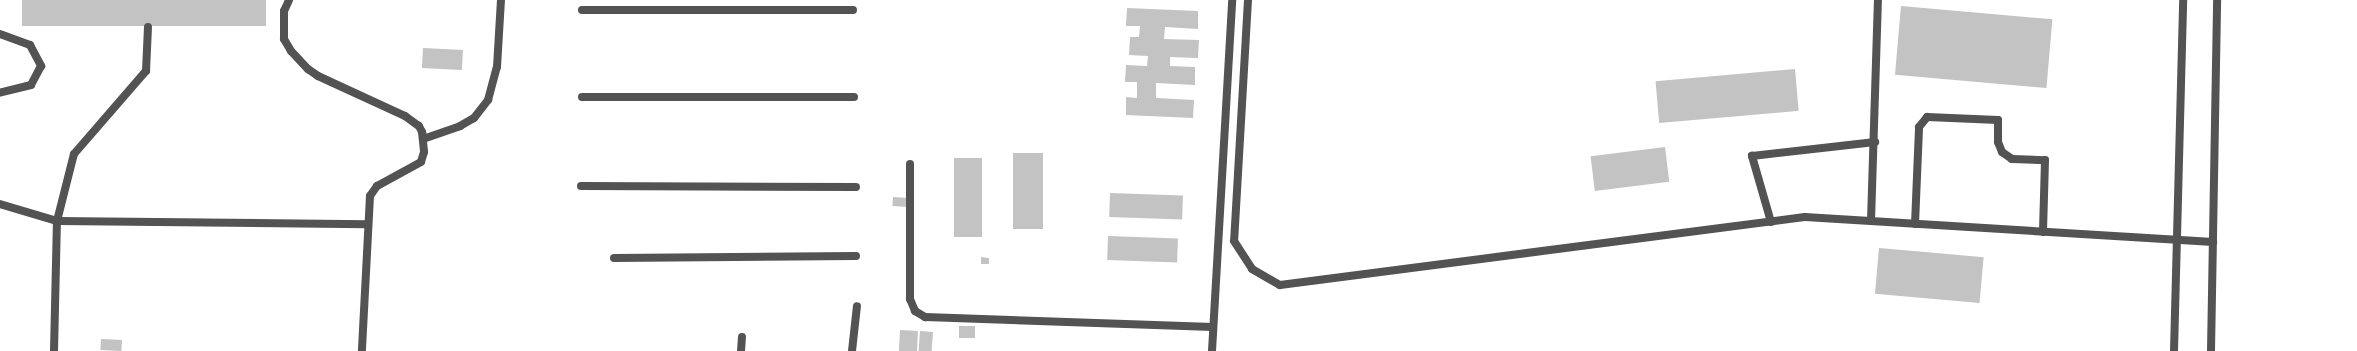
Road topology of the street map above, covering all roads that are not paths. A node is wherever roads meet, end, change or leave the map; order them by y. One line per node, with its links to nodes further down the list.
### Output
1 (288, 0): 15 (street)
2 (501, 0): 15 (street)
3 (1232, 0): 32 (street)
4 (1248, 0): 22 (street)
5 (1878, 0): 16 (street)
6 (2183, 0): 27 (street)
7 (2218, 0): 28 (street)
8 (582, 10): 9 (street)
9 (853, 10)
10 (148, 27): 21 (street)
11 (0, 34): 12 (street)
12 (0, 93)
13 (582, 97): 14 (street)
14 (854, 97)
15 (424, 139): 24 (street)
16 (1875, 142): 22 (street); 23 (street)
17 (910, 164): 32 (street)
18 (581, 186): 19 (street)
19 (856, 187)
20 (0, 204): 21 (street)
21 (57, 222): 24 (street); 34 (street)
22 (1771, 222): 23 (street)
23 (1871, 222): 25 (street)
24 (368, 224): 35 (street)
25 (1915, 224): 26 (street); 26 (street)
26 (2043, 232): 27 (street)
27 (2178, 240): 28 (street); 39 (street)
28 (2213, 242): 40 (street)
29 (856, 256): 30 (street)
30 (614, 258)
31 (857, 306): 37 (street)
32 (1213, 327): 38 (street)
33 (742, 337): 36 (street)
34 (54, 351)
35 (362, 351)
36 (741, 351)
37 (852, 351)
38 (1212, 351)
39 (2174, 351)
40 (2211, 351)

